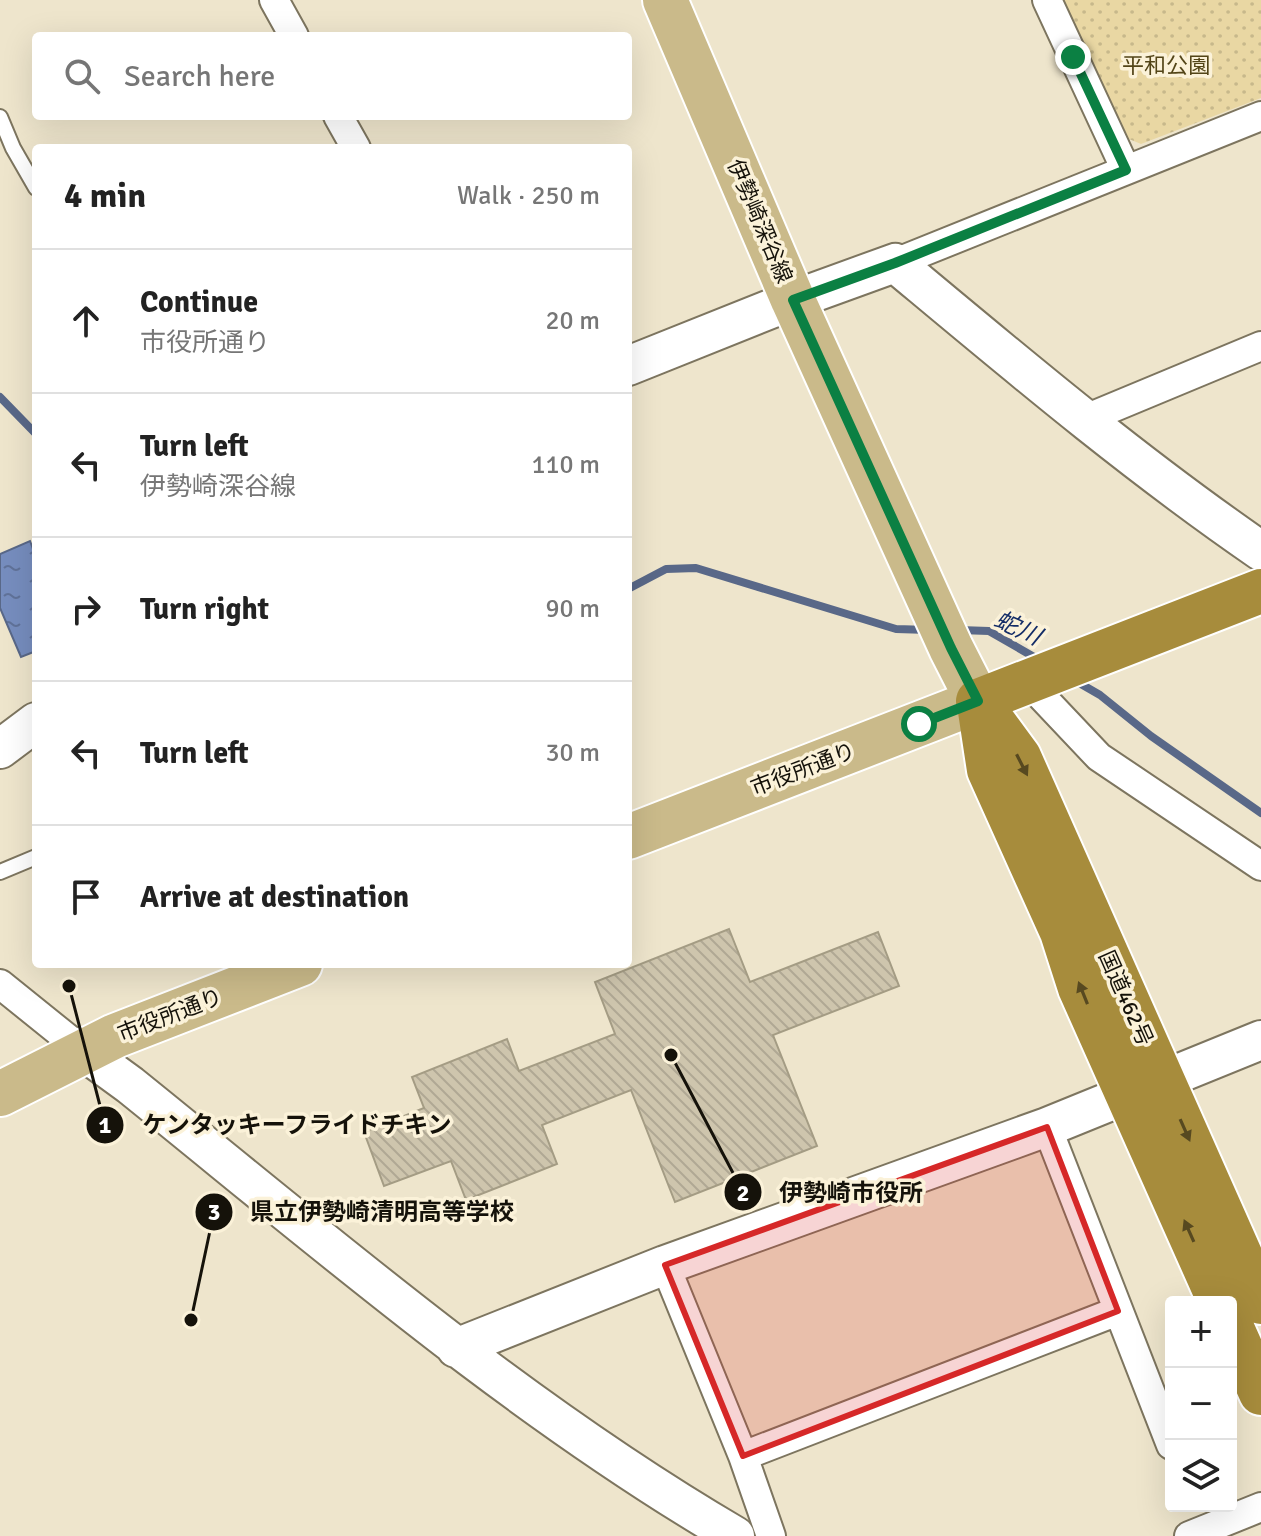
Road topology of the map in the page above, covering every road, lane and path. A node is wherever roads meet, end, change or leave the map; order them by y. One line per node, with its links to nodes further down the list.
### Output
1 (274, 0): 4 (street)
2 (665, 0): 12 (main road, 伊勢崎深谷線)
3 (1047, 0): 9 (street)
4 (292, 32)
5 (1261, 116): 9 (street)
6 (0, 117): 10 (lane)
7 (340, 120): 8 (street)
8 (354, 144)
9 (1126, 170): 11 (street)
10 (32, 181)
11 (895, 263): 12 (street); 15 (street)
12 (793, 300): 14 (street); 19 (main road, 伊勢崎深谷線)
13 (1261, 346): 15 (street)
14 (632, 364)
15 (1083, 420): 16 (street)
16 (1261, 551)
17 (1261, 591): 18 (highway)
18 (1048, 674): 19 (highway); 24 (street)
19 (978, 701): 22 (main road, 市役所通り); 30 (highway, 国道462号)
20 (32, 725): 21 (street)
21 (0, 749)
22 (632, 835)
23 (32, 859): 25 (lane)
24 (1261, 866)
25 (0, 872)
26 (290, 968): 29 (main road, 市役所通り)
27 (0, 984): 29 (street)
28 (1261, 1040): 30 (street)
29 (82, 1050): 31 (main road, 市役所通り); 38 (street)
30 (1145, 1086): 32 (street); 34 (highway, 国道462号, one-way to 30); 35 (highway, 国道462号, one-way to 35)
31 (0, 1094)
32 (1047, 1127): 33 (street); 36 (street)
33 (665, 1265): 38 (street); 41 (street)
34 (1218, 1296)
35 (1261, 1302)
36 (1118, 1311): 40 (street); 41 (street)
37 (1237, 1339): 39 (highway)
38 (456, 1348): 44 (street)
39 (1261, 1393)
40 (1169, 1440)
41 (743, 1456): 45 (street)
42 (1261, 1507): 43 (street)
43 (1199, 1527)
44 (735, 1536)
45 (771, 1536)

